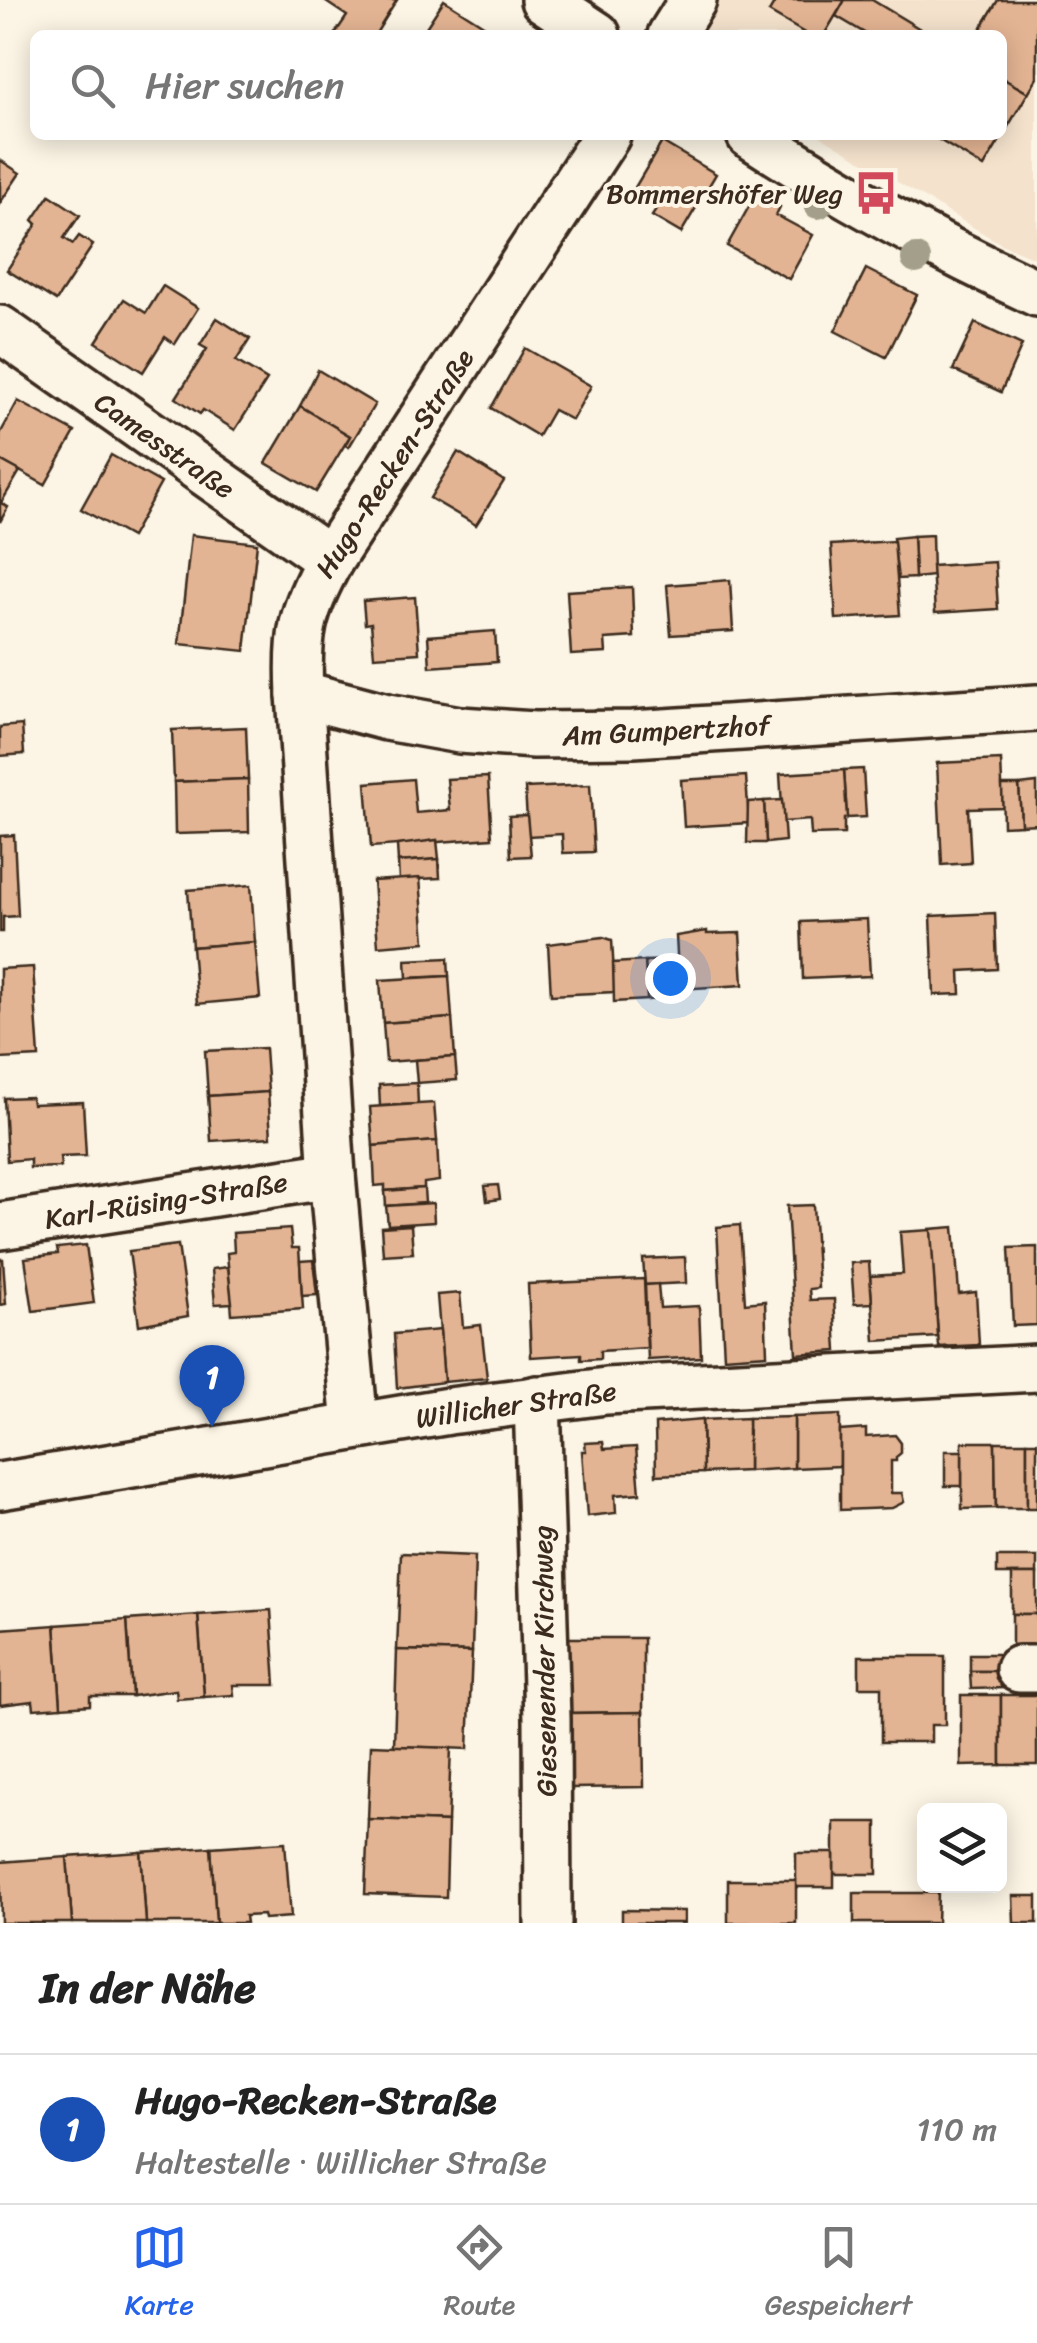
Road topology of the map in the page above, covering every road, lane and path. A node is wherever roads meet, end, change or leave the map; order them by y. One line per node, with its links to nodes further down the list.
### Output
1 (544, 0): 3 (street)
2 (693, 0): 4 (street)
3 (589, 30)
4 (674, 30)
5 (604, 140): 9 (street, Hugo-Recken-Straße)
6 (758, 140): 7 (street)
7 (1037, 294)
8 (0, 329): 9 (street, Camesstraße)
9 (330, 560): 10 (street, Hugo-Recken-Straße)
10 (300, 694): 11 (street, Am Gumpertzhof); 12 (street, Hugo-Recken-Straße)
11 (1037, 708)
12 (332, 1176): 13 (street, Karl-Rüsing-Straße); 16 (street, Hugo-Recken-Straße)
13 (0, 1226)
14 (1037, 1368): 15 (street, Willicher Straße)
15 (537, 1399): 16 (street, Willicher Straße); 18 (street, Giesenender Kirchweg)
16 (355, 1426): 17 (street, Willicher Straße)
17 (0, 1486)
18 (548, 1923)

